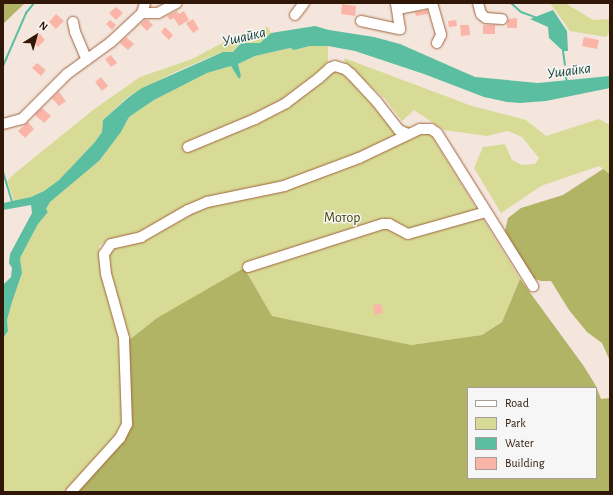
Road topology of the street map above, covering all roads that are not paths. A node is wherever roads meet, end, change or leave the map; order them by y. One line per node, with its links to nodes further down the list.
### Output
1 (177, 3): 6 (street)
2 (304, 3): 7 (street)
3 (431, 3): 5 (street); 11 (street)
4 (478, 3): 8 (street)
5 (397, 6): 9 (street)
6 (144, 8): 12 (street)
7 (295, 15)
8 (502, 19)
9 (361, 21)
10 (73, 22): 12 (street)
11 (436, 43)
12 (87, 60): 13 (street)
13 (3, 124)
14 (408, 134): 15 (street); 16 (street); 19 (street)
15 (188, 147)
16 (486, 212): 17 (street); 18 (street)
17 (248, 267)
18 (533, 286)
19 (72, 492)

